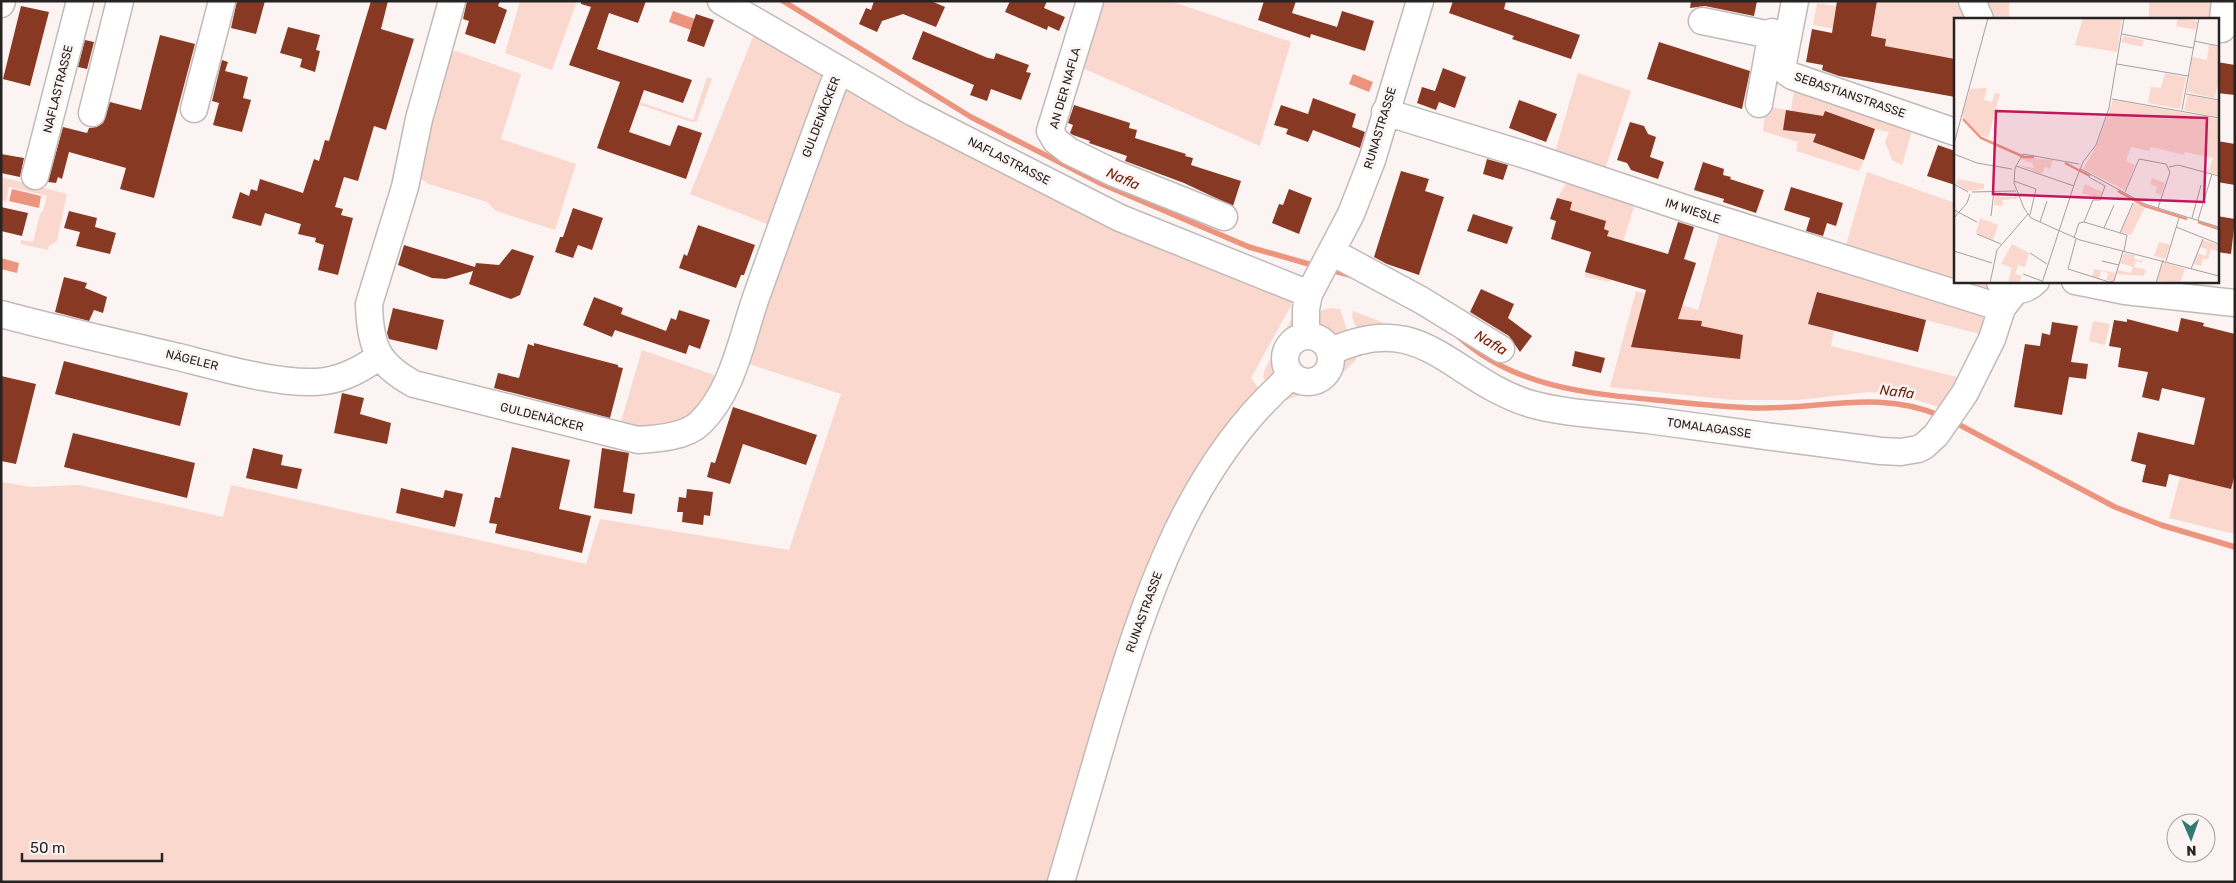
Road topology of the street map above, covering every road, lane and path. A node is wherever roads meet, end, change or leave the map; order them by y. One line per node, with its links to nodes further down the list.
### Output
1 (80, 1): 22 (street, NAFLASTRASSE)
2 (120, 1): 20 (street)
3 (222, 1): 18 (street)
4 (452, 1): 34 (street, GULDENÄCKER)
5 (721, 1): 16 (street, NAFLASTRASSE)
6 (1090, 1): 23 (street, AN DER NAFLA)
7 (1420, 1): 19 (street, RUNASTRASSE)
8 (1777, 1): 15 (street)
9 (1795, 1): 21 (street, SEBASTIANSTRASSE)
10 (1972, 1): 12 (street)
11 (2224, 1): 14 (street)
12 (1980, 18)
13 (1702, 21): 15 (street)
14 (2225, 29)
15 (1771, 35): 17 (street)
16 (839, 70): 24 (street, NAFLASTRASSE); 34 (street, GULDENÄCKER)
17 (1759, 104)
18 (194, 109)
19 (1385, 112): 24 (street, RUNASTRASSE); 25 (street, IM WIESLE)
20 (92, 113)
21 (1954, 132)
22 (35, 176)
23 (1224, 217)
24 (1321, 271): 31 (street, RUNASTRASSE); 32 (street)
25 (1954, 276)
26 (1980, 282): 28 (street, IM WIESLE)
27 (2080, 282): 29 (street)
28 (2013, 290): 33 (street, TOMALAGASSE)
29 (2235, 303)
30 (1, 314): 34 (street, NÄGELER)
31 (1306, 336): 33 (street); 35 (street)
32 (1501, 349)
33 (1330, 352): 35 (street)
34 (380, 356)
35 (1292, 375): 36 (street, RUNASTRASSE)
36 (1061, 882)

